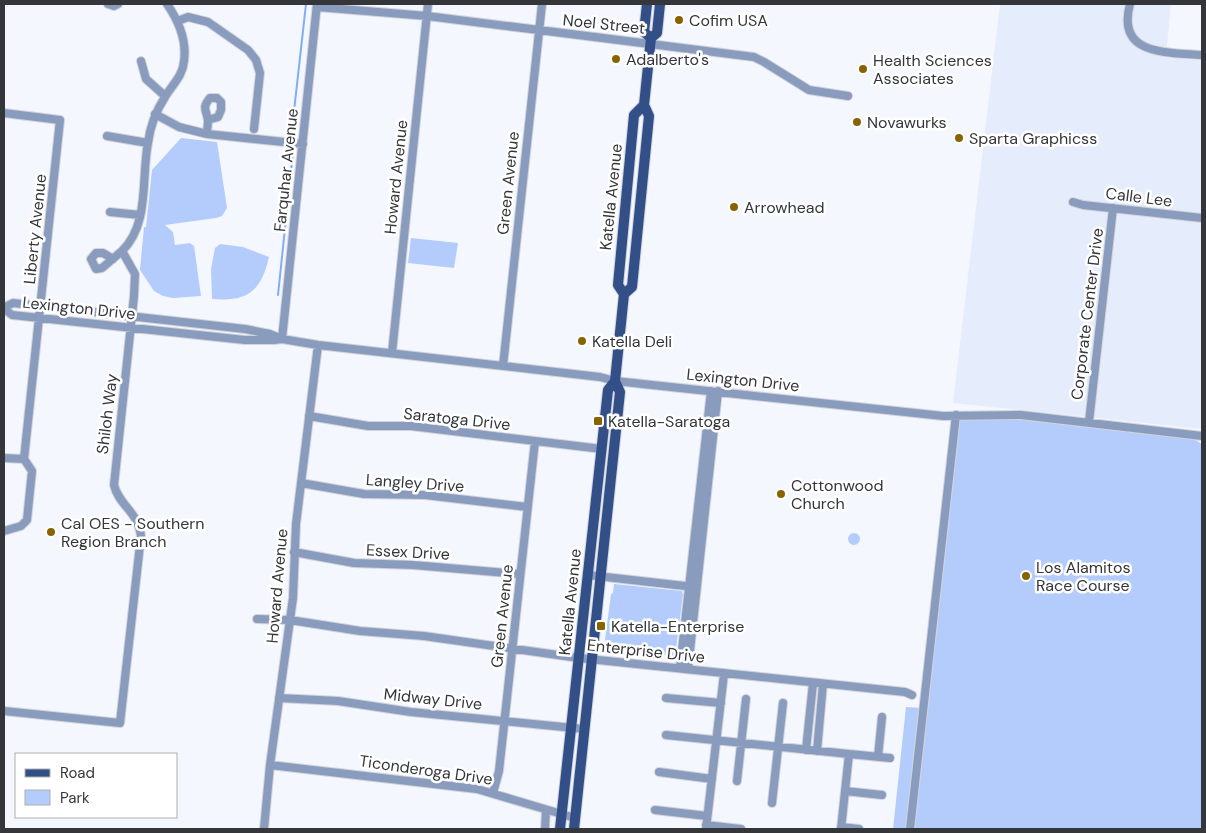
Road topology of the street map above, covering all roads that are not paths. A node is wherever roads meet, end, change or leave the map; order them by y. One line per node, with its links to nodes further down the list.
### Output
1 (108, 4): 2 (street)
2 (118, 4)
3 (167, 4): 11 (street)
4 (428, 4): 10 (street, Howard Avenue)
5 (542, 4): 12 (street, Green Avenue)
6 (647, 4): 13 (main road, Katella Avenue)
7 (660, 4): 13 (main road, Katella Avenue)
8 (1130, 4): 14 (street)
9 (317, 5): 10 (street, Noel Street); 26 (street, Farquhar Avenue)
10 (427, 16): 12 (street, Noel Street); 41 (street, Howard Avenue)
11 (178, 21): 16 (street); 22 (street)
12 (539, 31): 13 (street, Noel Street); 42 (street, Green Avenue)
13 (651, 41): 17 (street, Noel Street); 18 (main road, Katella Avenue)
14 (1202, 56)
15 (141, 61): 16 (street)
16 (165, 96): 20 (street)
17 (848, 96)
18 (644, 105): 34 (main road, Katella Avenue); 34 (main road, Katella Avenue)
19 (4, 113): 35 (street, Liberty Avenue)
20 (155, 114): 23 (street); 25 (street)
21 (208, 120): 23 (street)
22 (254, 129)
23 (207, 134): 26 (street)
24 (107, 136): 25 (street)
25 (148, 142): 30 (street)
26 (303, 144): 39 (street, Farquhar Avenue)
27 (1073, 202): 28 (street, Calle Lee)
28 (1114, 208): 31 (street, Calle Lee); 47 (street, Corporate Center Drive)
29 (110, 212): 30 (street)
30 (140, 216): 32 (street)
31 (1202, 218)
32 (122, 251): 33 (street); 36 (street, Shiloh Way)
33 (113, 259)
34 (624, 294): 43 (main road, Katella Avenue)
35 (40, 306): 36 (street, Lexington Drive); 37 (street, Liberty Avenue); 37 (street, Lexington Drive)
36 (131, 317): 38 (street, Shiloh Way); 39 (street, Lexington Drive)
37 (39, 318): 38 (street, Lexington Drive); 52 (street, Liberty Avenue)
38 (130, 327): 39 (street, Lexington Drive); 76 (street, Shiloh Way)
39 (282, 339): 40 (street, Lexington Drive)
40 (318, 346): 41 (street, Lexington Drive); 45 (street, Howard Avenue)
41 (392, 353): 42 (street, Lexington Drive)
42 (502, 366): 43 (street, Lexington Drive)
43 (614, 381): 44 (street, Lexington Drive); 50 (main road, Katella Avenue); 59 (main road, Katella Avenue)
44 (714, 391): 46 (street, Lexington Drive); 60 (street)
45 (309, 416): 49 (street, Saratoga Drive); 53 (street, Howard Avenue)
46 (956, 416): 47 (street, Lexington Drive); 111 (street)
47 (1089, 422): 48 (street, Lexington Drive)
48 (1202, 436)
49 (535, 441): 50 (street, Saratoga Drive); 54 (street, Green Avenue)
50 (602, 448): 58 (main road, Katella Avenue)
51 (4, 458): 52 (street)
52 (24, 460): 55 (street)
53 (301, 483): 54 (street, Langley Drive); 56 (street, Howard Avenue)
54 (527, 507): 57 (street, Green Avenue)
55 (4, 531)
56 (294, 552): 57 (street, Essex Drive); 62 (street, Howard Avenue)
57 (520, 574): 63 (street, Green Avenue)
58 (588, 575): 59 (street); 64 (main road, Katella Avenue)
59 (601, 577): 60 (street); 65 (main road, Katella Avenue)
60 (693, 587): 66 (street)
61 (257, 619): 62 (street, Enterprise Drive)
62 (290, 620): 63 (street, Enterprise Drive); 71 (street, Howard Avenue)
63 (512, 649): 64 (street, Enterprise Drive); 78 (street, Green Avenue)
64 (579, 658): 65 (street, Enterprise Drive); 79 (main road, Katella Avenue)
65 (592, 659): 66 (street, Enterprise Drive); 80 (main road, Katella Avenue)
66 (684, 668): 67 (street, Enterprise Drive)
67 (724, 674): 68 (street, Enterprise Drive); 74 (street)
68 (814, 683): 69 (street, Enterprise Drive); 85 (street)
69 (823, 684): 70 (street, Enterprise Drive); 86 (street)
70 (912, 695)
71 (279, 698): 78 (street, Midway Drive); 90 (street, Howard Avenue)
72 (666, 698): 74 (street)
73 (746, 699): 83 (street)
74 (721, 703): 82 (street)
75 (783, 703): 84 (street)
76 (4, 711)
77 (882, 717): 88 (street)
78 (504, 720): 79 (street, Midway Drive); 95 (street, Green Avenue)
79 (572, 728): 80 (street, Midway Drive); 100 (main road, Katella Avenue)
80 (584, 729): 102 (main road, Katella Avenue)
81 (666, 735): 82 (street)
82 (717, 740): 83 (street); 92 (street)
83 (742, 743): 84 (street); 93 (street)
84 (777, 746): 85 (street); 97 (street)
85 (806, 750): 86 (street)
86 (817, 751): 87 (street)
87 (849, 754): 88 (street); 94 (street)
88 (878, 757): 89 (street)
89 (890, 758)
90 (270, 764): 95 (street, Ticonderoga Drive); 105 (street, Howard Avenue)
91 (659, 772): 92 (street)
92 (712, 779): 101 (street)
93 (737, 780)
94 (845, 791): 96 (street); 104 (street)
95 (494, 793): 98 (street, Ticonderoga Drive)
96 (882, 795)
97 (772, 803)
98 (546, 810): 100 (street, Ticonderoga Drive); 106 (street)
99 (655, 810): 101 (street)
100 (562, 816): 102 (street, Ticonderoga Drive); 107 (main road, Katella Avenue)
101 (707, 816): 103 (street)
102 (575, 818): 108 (main road, Katella Avenue)
103 (706, 827): 109 (street)
104 (841, 828): 110 (street)
105 (264, 829)
106 (545, 829)
107 (560, 829)
108 (574, 829)
109 (741, 829)
110 (859, 829)
111 (910, 829)

